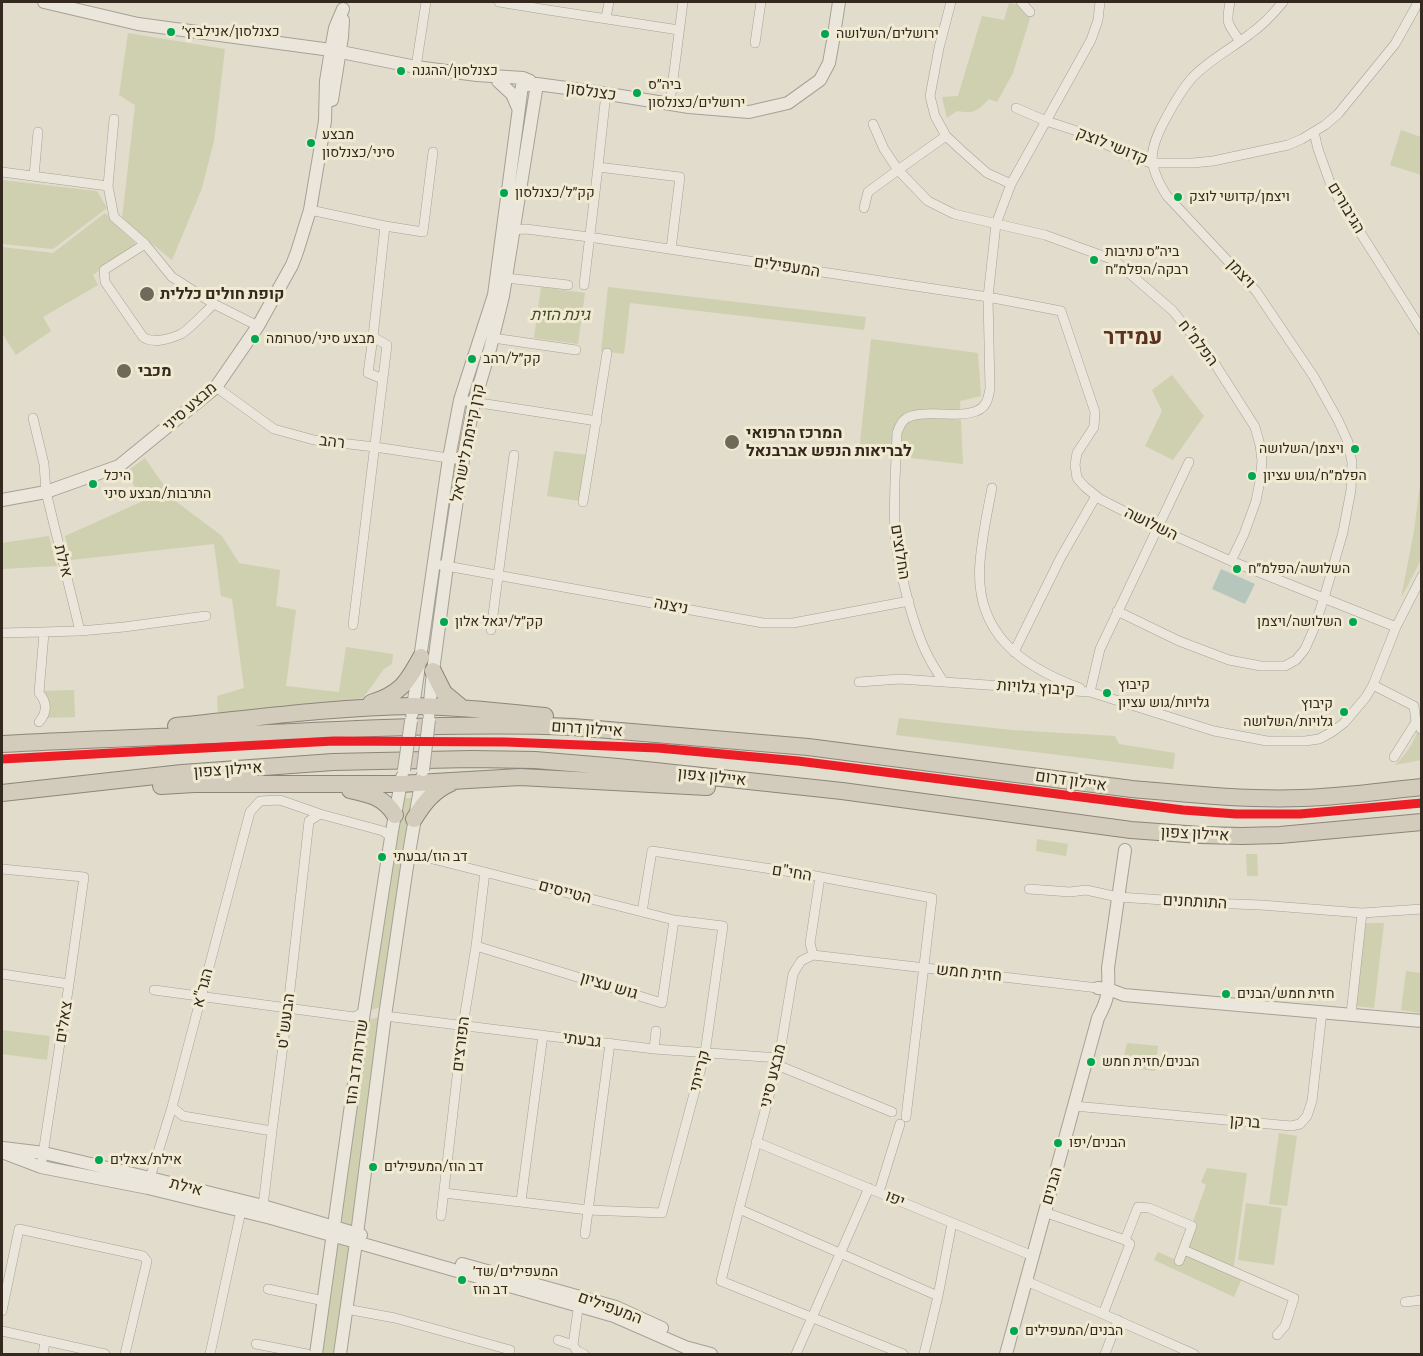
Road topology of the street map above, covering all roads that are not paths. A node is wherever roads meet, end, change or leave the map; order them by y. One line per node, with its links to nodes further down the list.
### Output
1 (44, 2): 20 (street, כצנלסון)
2 (426, 2): 21 (street)
3 (503, 2): 16 (street)
4 (609, 2): 16 (street)
5 (683, 2): 17 (street)
6 (761, 2): 19 (street)
7 (839, 2): 27 (street, כצנלסון)
8 (951, 2): 35 (street)
9 (1021, 2): 15 (street)
10 (1100, 2): 31 (street)
11 (1230, 2): 18 (street)
12 (1284, 2): 18 (street)
13 (1418, 2): 34 (street)
14 (344, 5): 20 (street, מבצע סיני)
15 (1030, 12)
16 (606, 18): 17 (street)
17 (679, 30): 27 (street)
18 (1240, 41): 37 (street)
19 (755, 43)
20 (335, 55): 21 (street, כצנלסון); 45 (street, מבצע סיני)
21 (416, 67): 22 (street, כצנלסון)
22 (477, 75): 23 (street, כצנלסון); 24 (street, כצנלסון)
23 (498, 81): 24 (street, כצנלסון); 28 (street)
24 (522, 82): 25 (street, כצנלסון); 28 (street, קרן קיימת לישראל)
25 (537, 84): 26 (street, כצנלסון); 48 (street, קרן קיימת לישראל)
26 (606, 93): 27 (street, כצנלסון); 38 (street)
27 (670, 103)
28 (518, 108): 66 (street, קרן קיימת לישראל)
29 (1016, 108): 31 (street, קדושי לוצק)
30 (114, 119): 43 (street)
31 (1046, 121): 37 (street, קדושי לוצק); 42 (street)
32 (873, 124): 39 (street, הפלמ"ח)
33 (38, 132): 41 (street)
34 (1314, 132): 37 (street, קדושי לוצק); 59 (street, הגיבורים)
35 (946, 136): 39 (street); 42 (street)
36 (433, 152): 47 (street)
37 (1151, 163): 85 (street, ויצמן)
38 (598, 167): 49 (street); 51 (street)
39 (898, 170): 44 (street); 46 (street, הפלמ"ח)
40 (2, 172): 41 (street)
41 (34, 176): 43 (street)
42 (1011, 183): 46 (street)
43 (108, 186): 50 (street)
44 (864, 208)
45 (310, 210): 47 (street); 58 (street, מבצע סיני)
46 (996, 224): 55 (street); 81 (street, הפלמ"ח)
47 (385, 226): 60 (street)
48 (513, 230): 49 (street, המעפילים); 52 (street, קרן קיימת לישראל)
49 (589, 237): 51 (street, המעפילים); 54 (street)
50 (145, 244): 56 (street); 56 (street)
51 (671, 249): 55 (street, המעפילים)
52 (506, 278): 53 (street); 61 (street, קרן קיימת לישראל)
53 (568, 285)
54 (584, 285)
55 (988, 297): 57 (street, המעפילים); 86 (street, החלוצים)
56 (214, 304): 58 (street)
57 (1061, 311): 77 (street, השלושה)
58 (258, 326): 65 (street, מבצע סיני)
59 (1422, 330)
60 (373, 337): 64 (street); 64 (street)
61 (493, 338): 62 (street); 67 (street, קרן קיימת לישראל)
62 (576, 350)
63 (607, 353): 69 (street)
64 (383, 379): 70 (street)
65 (216, 387): 70 (street, רהב); 76 (street, מבצע סיני)
66 (460, 400): 67 (street); 72 (street, קרן קיימת לישראל)
67 (474, 402): 69 (street); 73 (street, קרן קיימת לישראל)
68 (33, 418): 76 (street, אילת)
69 (597, 421): 79 (street)
70 (375, 447): 72 (street, רהב); 89 (street)
71 (514, 455): 83 (street)
72 (449, 458): 73 (street, רהב); 82 (street, קרן קיימת לישראל)
73 (463, 460): 82 (street, קרן קיימת לישראל)
74 (1189, 462): 80 (street)
75 (992, 488): 95 (street)
76 (46, 492): 78 (street, מבצע סיני); 92 (street, אילת)
77 (1096, 496): 80 (street, השלושה); 95 (street)
78 (2, 500)
79 (583, 502)
80 (1159, 529): 81 (street, השלושה); 87 (street)
81 (1231, 561): 85 (street, השלושה)
82 (440, 565): 83 (street, ניצנה); 96 (street, קרן קיימת לישראל); 97 (street, קרן קיימת לישראל)
83 (499, 575): 86 (street, ניצנה); 91 (street)
84 (1422, 576): 90 (street)
85 (1324, 597): 87 (street, ויצמן); 90 (street, השלושה)
86 (909, 601): 98 (street, החלוצים)
87 (1118, 611): 101 (street)
88 (207, 616): 92 (street)
89 (353, 625)
90 (1396, 627): 100 (street, קיבוץ גלויות)
91 (491, 630)
92 (80, 631): 94 (street)
93 (2, 633): 94 (street)
94 (44, 633): 105 (street)
95 (1014, 652): 101 (street)
96 (421, 657): 103 (highway); 104 (street, קרן קיימת לישראל)
97 (433, 671): 102 (highway); 104 (street, קרן קיימת לישראל)
98 (943, 681): 99 (street, קיבוץ גלויות); 101 (street, קיבוץ גלויות)
99 (859, 682)
100 (1373, 685): 101 (street, קיבוץ גלויות); 106 (street)
101 (1090, 692)
102 (462, 708): 104 (highway); 108 (highway)
103 (354, 709): 104 (highway); 107 (highway)
104 (421, 714): 110 (street, קרן קיימת לישראל, bridge); 111 (street, שדרות דב הוז, bridge)
105 (39, 722)
106 (1419, 725): 109 (street)
107 (9, 744): 108 (highway, איילון דרום)
108 (807, 747): 114 (highway, איילון דרום)
109 (1394, 757)
110 (422, 776): 111 (highway); 112 (highway); 120 (street, שדרות דב הוז)
111 (402, 777): 113 (highway); 123 (street, שדרות דב הוז)
112 (460, 780): 115 (highway); 120 (highway)
113 (326, 783): 116 (highway); 123 (highway)
114 (1422, 787)
115 (842, 791): 116 (highway, איילון צפון); 122 (highway, איילון צפון)
116 (19, 792): 117 (highway, איילון צפון)
117 (2, 793)
118 (305, 808): 119 (street); 121 (street, הבעש"ט); 143 (street, הגר"א)
119 (320, 814): 121 (street); 123 (street)
120 (414, 819): 125 (street, שדרות דב הוז)
121 (309, 821): 145 (street, הבעש"ט)
122 (1422, 822)
123 (390, 827): 149 (street, שדרות דב הוז)
124 (1125, 850): 130 (street, הבנים)
125 (409, 853): 127 (street, הטייסים); 144 (street, שדרות דב הוז)
126 (2, 869): 140 (street, צאלים)
127 (485, 872): 132 (street, הטייסים); 136 (street, הפורצים)
128 (820, 877): 132 (street, החי"ם); 137 (street); 138 (street, החי"ם)
129 (1029, 889): 130 (street, התותחנים)
130 (1118, 897): 133 (street, התותחנים); 142 (street, הבנים)
131 (1422, 909): 133 (street, התותחנים)
132 (642, 912): 134 (street, הטייסים)
133 (1362, 913): 147 (street)
134 (674, 920): 135 (street, הטייסים); 136 (street, גוש עציון)
135 (723, 926): 156 (street, קרייתי)
136 (476, 946): 151 (street, הפורצים)
137 (813, 955): 138 (street, חזית חמש); 157 (street, מבצע סיני)
138 (923, 968): 142 (street, חזית חמש); 169 (street)
139 (2, 974): 140 (street)
140 (69, 984): 164 (street, צאלים)
141 (154, 990): 143 (street)
142 (1103, 993): 146 (street, חזית חמש); 158 (street, הבנים)
143 (201, 996): 145 (street); 159 (street, הגר"א)
144 (387, 1000): 148 (street, שדרות דב הוז); 149 (street)
145 (288, 1007): 149 (street); 161 (street, הבעש"ט)
146 (1322, 1012): 147 (street, חזית חמש); 158 (street, ברקן)
147 (1351, 1014): 150 (street, חזית חמש)
148 (385, 1016): 149 (street); 151 (street, גבעתי); 183 (street, שדרות דב הוז)
149 (360, 1018): 181 (street, שדרות דב הוז)
150 (1422, 1021)
151 (463, 1025): 153 (street, גבעתי); 170 (street, הפורצים)
152 (656, 1031): 155 (street)
153 (543, 1035): 154 (street, גבעתי); 172 (street)
154 (609, 1043): 155 (street, גבעתי); 175 (street)
155 (654, 1049): 156 (street, גבעתי)
156 (705, 1053): 157 (street, גבעתי); 175 (street, קרייתי)
157 (778, 1061): 160 (street, גבעתי); 162 (street, מבצע סיני)
158 (1074, 1106): 177 (street, הבנים)
159 (172, 1107): 161 (street); 166 (street, הגר"א)
160 (892, 1112)
161 (272, 1131): 173 (street, הבעש"ט)
162 (756, 1142): 168 (street, יפו); 174 (street, מבצע סיני)
163 (2, 1150): 164 (street, אילת); 165 (street, אילת)
164 (44, 1152): 165 (street, צאלים); 166 (street, אילת)
165 (41, 1167): 167 (street, אילת)
166 (150, 1178): 167 (street); 171 (street, אילת)
167 (137, 1186): 176 (street, אילת)
168 (869, 1188): 169 (street, יפו); 187 (street)
169 (879, 1192): 180 (street, יפו)
170 (444, 1193): 172 (street); 178 (street, הפורצים)
171 (233, 1199): 173 (street, אילת); 176 (street)
172 (521, 1202): 175 (street)
173 (263, 1206): 179 (street); 181 (street, אילת)
174 (738, 1209): 187 (street); 201 (street, מבצע סיני)
175 (588, 1210): 182 (street)
176 (241, 1211): 179 (street, אילת); 213 (street)
177 (1044, 1212): 184 (street); 188 (street, הבנים)
178 (441, 1216)
179 (271, 1218): 181 (street, אילת)
180 (952, 1223): 188 (street, יפו); 193 (street)
181 (333, 1231): 183 (street, המעפילים); 195 (street, שדרות דב הוז)
182 (585, 1234)
183 (357, 1238): 185 (street, המעפילים); 189 (street, שדרות דב הוז); 196 (street, המעפילים)
184 (1127, 1242): 186 (street); 200 (street)
185 (380, 1249): 189 (street); 196 (street, המעפילים)
186 (1184, 1250): 190 (street); 204 (street)
187 (841, 1252): 193 (street); 201 (street)
188 (1033, 1256): 191 (street, הבנים)
189 (353, 1261): 198 (street, שדרות דב הוז)
190 (1179, 1261)
191 (1026, 1281): 200 (street); 222 (street, הבנים)
192 (268, 1289): 195 (street)
193 (938, 1296): 221 (street)
194 (1422, 1300): 197 (street)
195 (324, 1301): 215 (street, שדרות דב הוז)
196 (579, 1301): 208 (street); 218 (street, המעפילים)
197 (1405, 1302)
198 (346, 1310): 209 (street); 216 (street, שדרות דב הוז)
199 (2, 1311): 212 (street)
200 (1103, 1314): 202 (street)
201 (811, 1318): 219 (street); 220 (street)
202 (1118, 1320): 223 (street); 224 (street)
203 (2, 1331): 206 (street)
204 (1277, 1335)
205 (558, 1340): 208 (street)
206 (45, 1342): 210 (street); 211 (street)
207 (256, 1344): 214 (street)
208 (573, 1345): 217 (street)
209 (510, 1350)
210 (42, 1354)
211 (105, 1354)
212 (125, 1354)
213 (210, 1354)
214 (307, 1354)
215 (316, 1354)
216 (340, 1354)
217 (584, 1354)
218 (709, 1354)
219 (796, 1354)
220 (903, 1354)
221 (924, 1354)
222 (1006, 1354)
223 (1105, 1354)
224 (1194, 1354)

